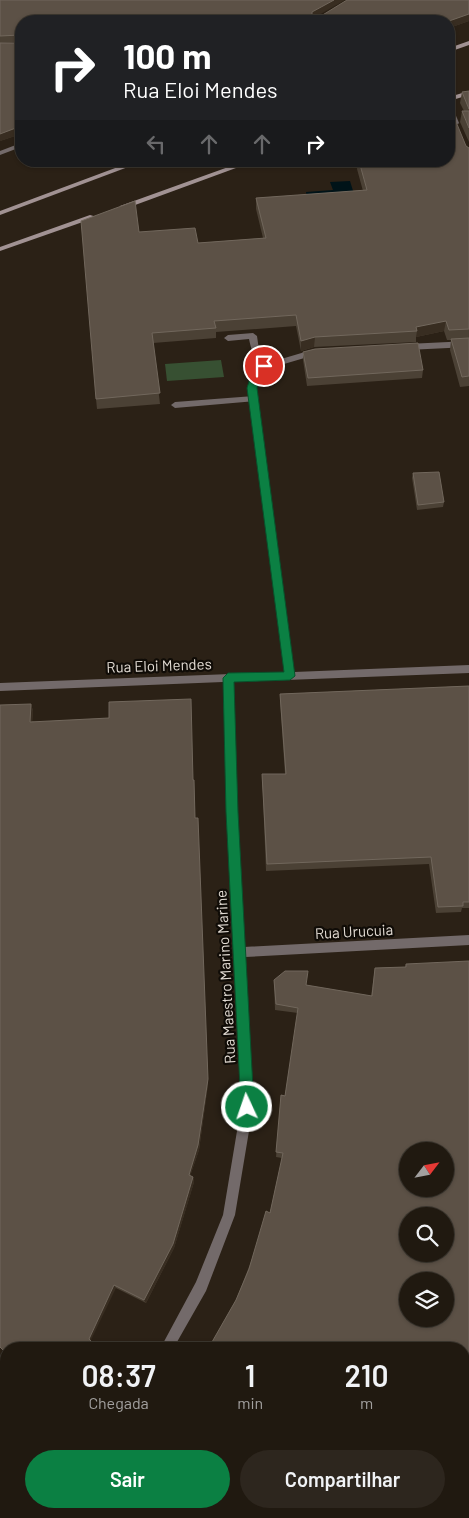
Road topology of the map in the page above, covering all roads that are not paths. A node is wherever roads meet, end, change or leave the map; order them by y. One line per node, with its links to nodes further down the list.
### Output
1 (469, 43): 2 (main road)
2 (455, 48)
3 (469, 93): 4 (main road)
4 (455, 97)
5 (455, 121): 6 (street)
6 (459, 131)
7 (15, 148): 8 (street)
8 (0, 153)
9 (125, 167): 12 (main road)
10 (235, 167): 11 (main road)
11 (112, 210)
12 (0, 214)
13 (103, 214): 14 (main road)
14 (0, 249)
15 (228, 338): 19 (street)
16 (469, 344): 17 (street)
17 (401, 347)
18 (324, 351): 19 (street)
19 (264, 366): 20 (street)
20 (254, 399): 21 (street); 23 (street)
21 (175, 404)
22 (469, 669): 23 (street, Rua Eloi Mendes)
23 (290, 676): 24 (street, Rua Eloi Mendes)
24 (228, 678): 25 (street, Rua Eloi Mendes); 27 (street, Rua Maestro Marino Marine)
25 (0, 686)
26 (469, 940): 27 (street, Rua Urucuia)
27 (240, 952): 28 (street, Rua Maestro Marino Marine)
28 (170, 1342)

